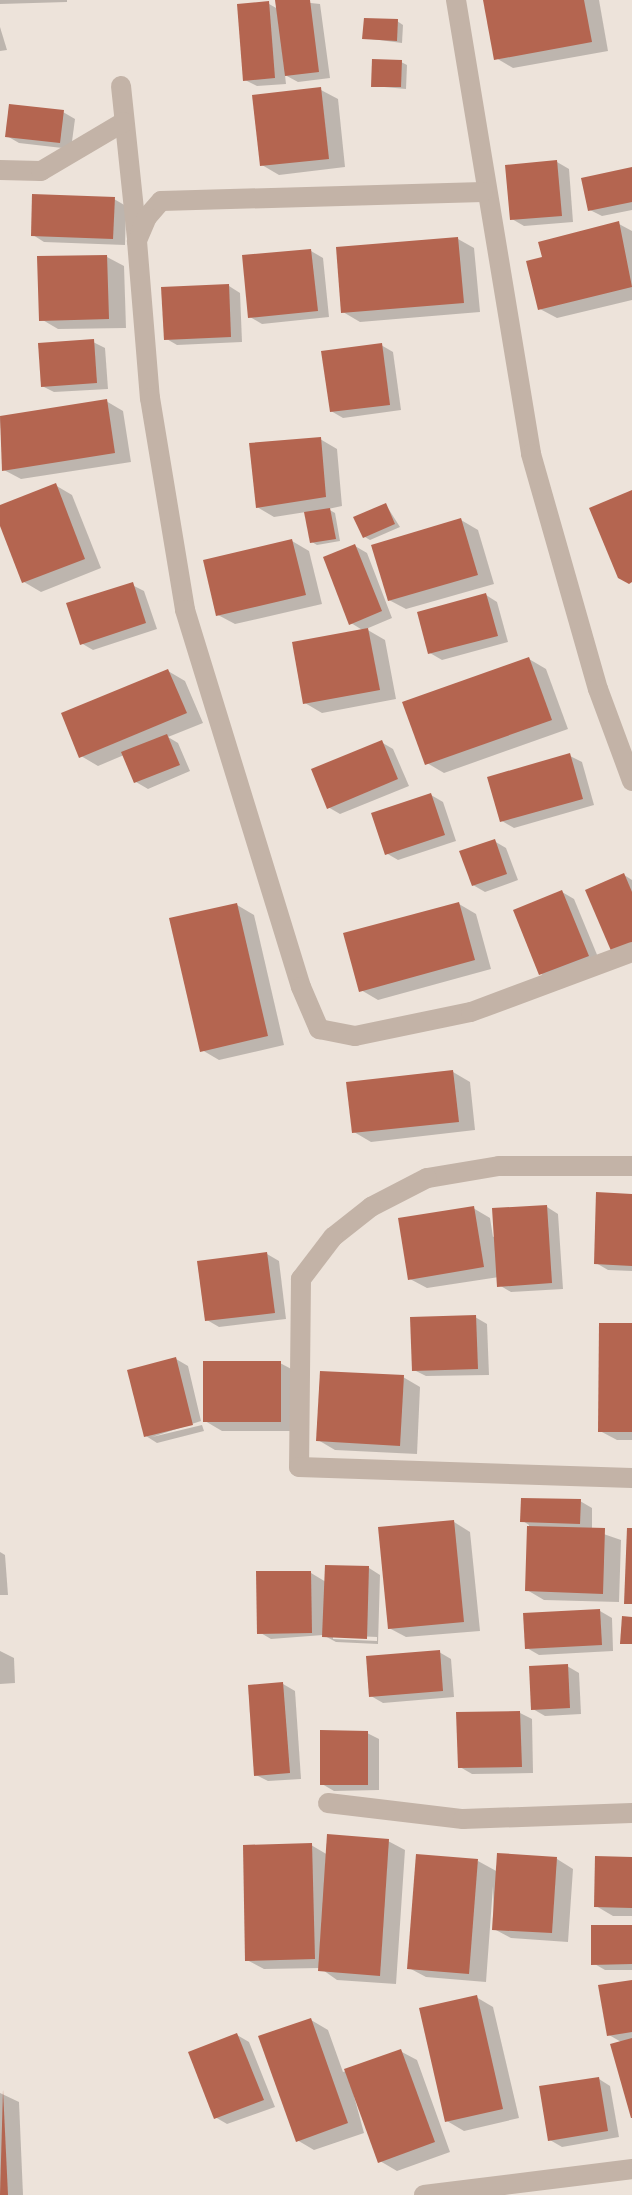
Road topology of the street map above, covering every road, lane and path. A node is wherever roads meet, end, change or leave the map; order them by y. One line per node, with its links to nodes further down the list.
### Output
1 (456, 0): 5 (street)
2 (121, 86): 3 (street)
3 (124, 122): 4 (street); 6 (street)
4 (0, 170)
5 (483, 192): 6 (street); 7 (street)
6 (137, 241): 8 (street)
7 (632, 781)
8 (632, 952)
9 (632, 1166): 10 (street)
10 (632, 1478)
11 (328, 1803): 12 (street)
12 (632, 1813)
13 (632, 2169): 14 (street)
14 (424, 2195)

